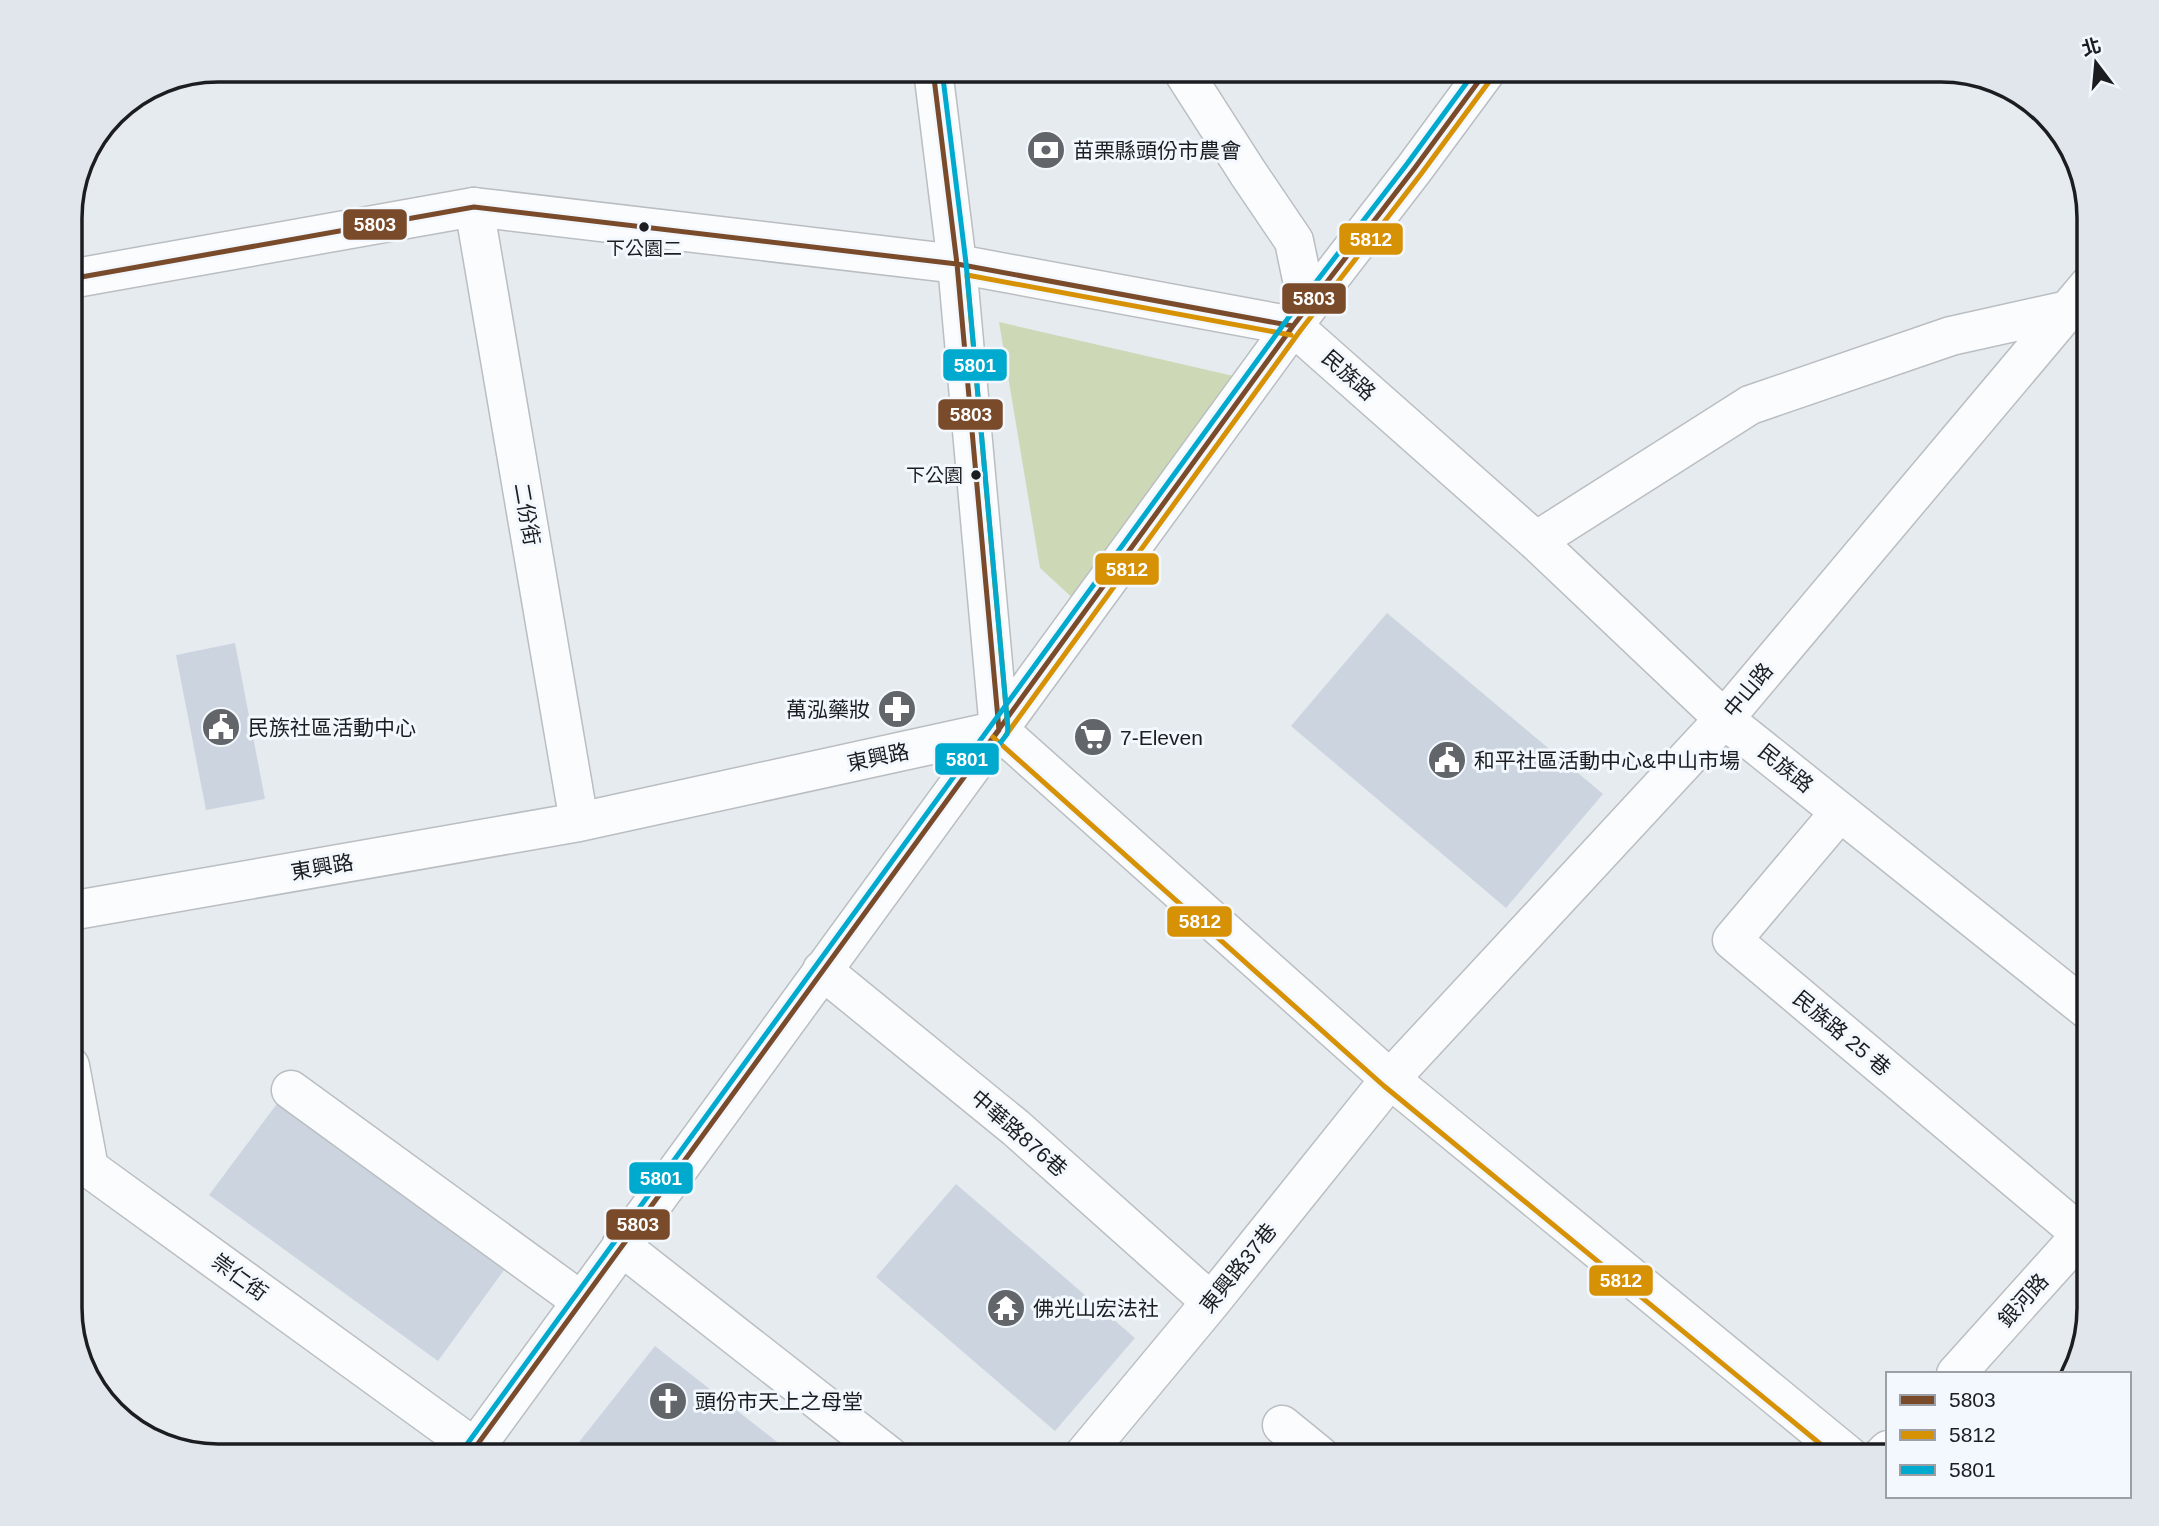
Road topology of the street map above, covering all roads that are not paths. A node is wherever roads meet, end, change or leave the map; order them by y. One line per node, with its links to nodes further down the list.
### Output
1 (934, 82): 5 (street)
2 (1190, 82): 9 (street)
3 (1478, 82): 9 (street)
4 (474, 206): 5 (street); 6 (street); 14 (street, 二份街)
5 (957, 264): 9 (street); 12 (street)
6 (83, 277)
7 (2077, 297): 10 (street)
8 (2077, 298): 11 (street, 中山路)
9 (1293, 326): 10 (street, 民族路); 12 (street)
10 (1536, 541): 11 (street, 民族路)
11 (1724, 719): 13 (street, 民族路); 18 (street, 中山路)
12 (999, 730): 14 (street, 東興路); 16 (street); 18 (street)
13 (1840, 812): 17 (street, 民族路); 21 (street, 民族路 25 巷)
14 (579, 822): 15 (street, 東興路)
15 (83, 909)
16 (822, 970): 23 (street); 25 (street, 中華路876巷)
17 (2077, 1001)
18 (1390, 1079): 25 (street, 東興路37巷); 33 (street)
19 (291, 1090): 24 (street)
20 (83, 1136): 28 (street, 崇仁街)
21 (2077, 1223)
22 (2077, 1239): 26 (street, 銀河路)
23 (621, 1246): 24 (street); 30 (street)
24 (581, 1301): 29 (street)
25 (1211, 1302): 31 (street, 東興路37巷)
26 (1958, 1372)
27 (1282, 1425): 32 (street)
28 (461, 1444)
29 (478, 1444)
30 (874, 1444)
31 (1093, 1444)
32 (1305, 1444)
33 (1834, 1444)

